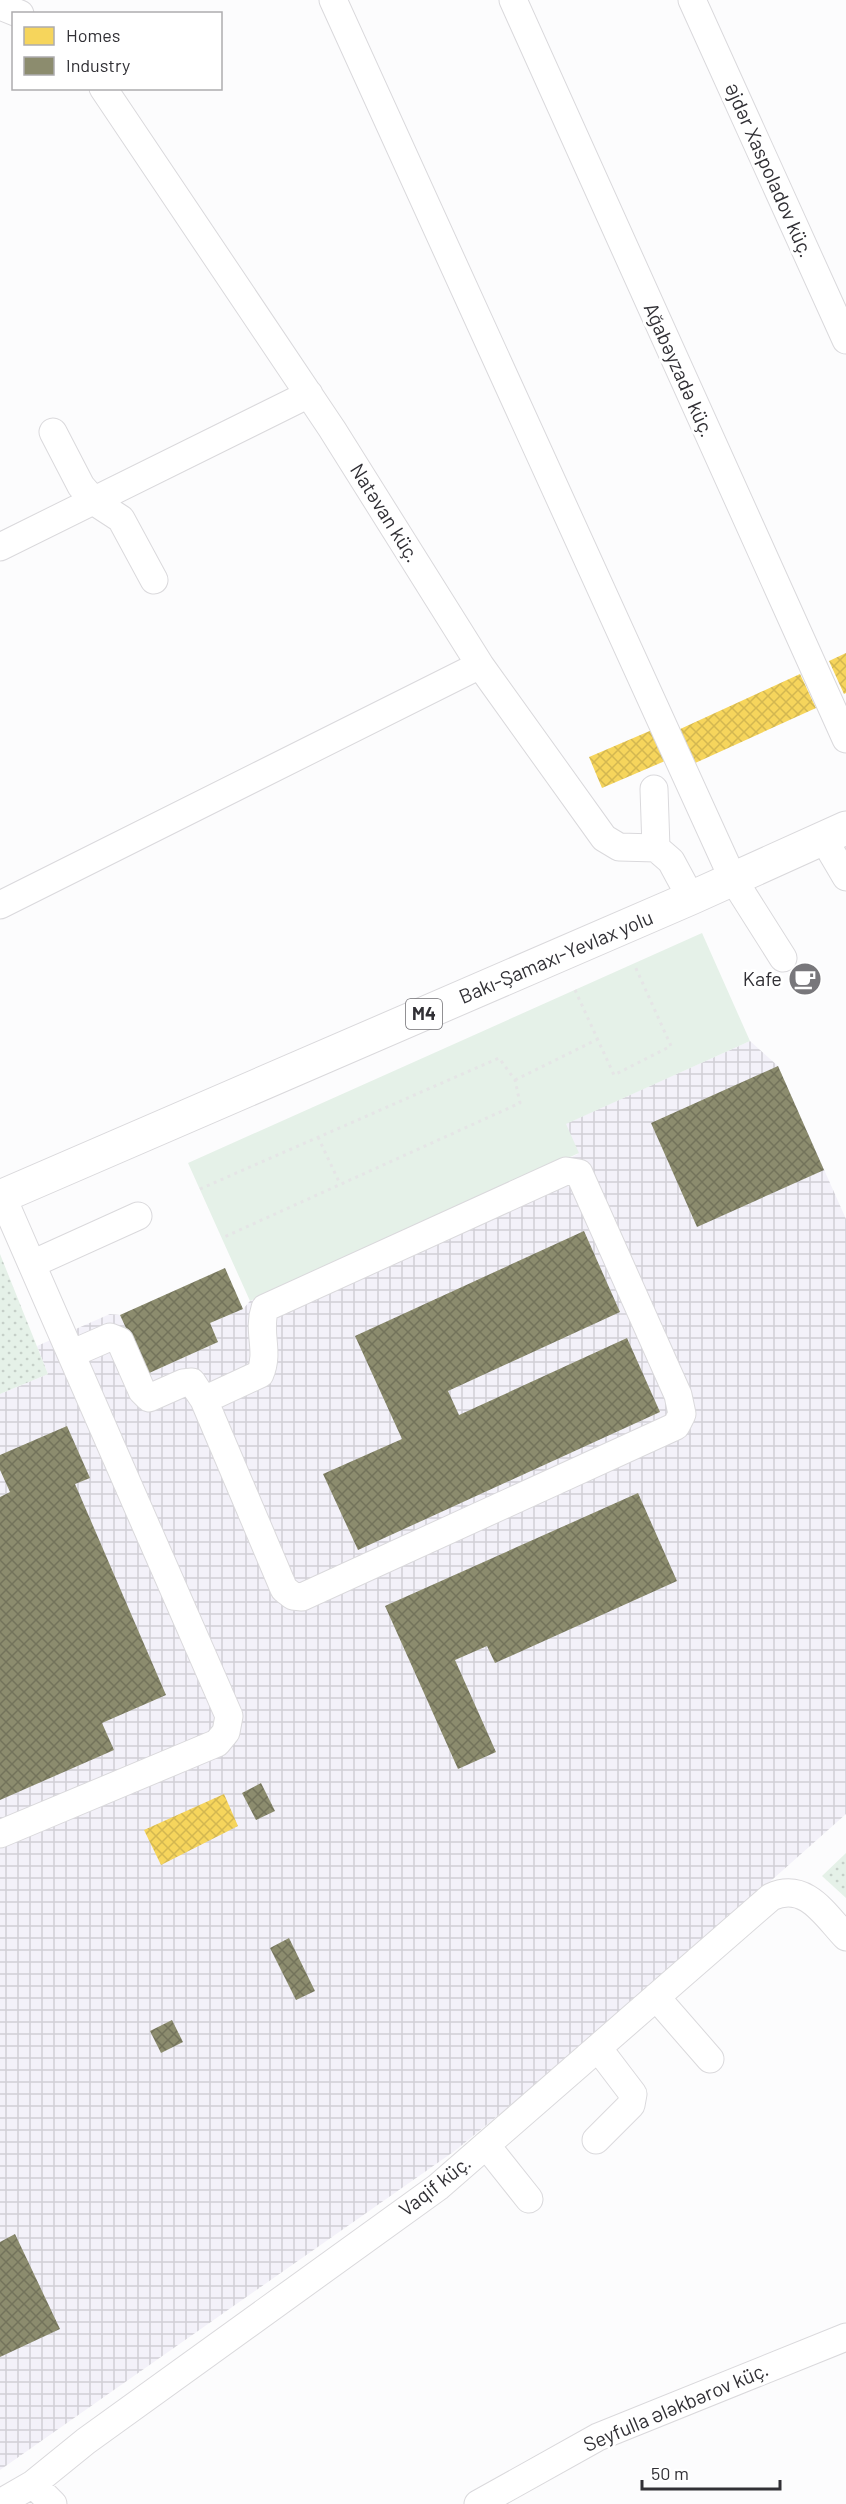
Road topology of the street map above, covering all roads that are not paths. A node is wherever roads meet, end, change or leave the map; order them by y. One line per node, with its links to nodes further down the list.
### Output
1 (333, 0): 19 (street)
2 (513, 0): 14 (street, Ağabəyzadə küç.)
3 (692, 0): 7 (street, Əjdər Xaspoladov küç.)
4 (0, 6): 5 (street)
5 (15, 12)
6 (104, 90): 8 (street, Natəvan küç.)
7 (846, 340)
8 (309, 394): 10 (street); 13 (street, Natəvan küç.)
9 (53, 432): 10 (street)
10 (94, 502): 11 (street); 12 (street)
11 (0, 547)
12 (154, 580)
13 (480, 665): 17 (street, Natəvan küç.); 21 (street)
14 (846, 739)
15 (654, 789): 17 (street)
16 (835, 833): 18 (street); 19 (highway, Bakı-Şamaxı-Yevlax yolu / M4)
17 (656, 848): 20 (street)
18 (846, 877)
19 (734, 879): 20 (highway, Bakı-Şamaxı-Yevlax yolu / M4); 22 (street)
20 (691, 898): 23 (highway, Bakı-Şamaxı-Yevlax yolu / M4)
21 (0, 905)
22 (783, 958)
23 (1, 1196): 25 (street)
24 (138, 1216): 25 (street)
25 (32, 1264): 26 (street)
26 (71, 1354): 27 (street); 28 (street)
27 (204, 1400): 27 (street)
28 (0, 1834)
29 (846, 1937): 30 (street, Vaqif küç.)
30 (656, 1997): 31 (street, Vaqif küç.); 32 (street)
31 (598, 2048): 33 (street); 34 (street, Vaqif küç.)
32 (710, 2059)
33 (596, 2140)
34 (486, 2145): 35 (street); 37 (street, Vaqif küç.)
35 (529, 2199)
36 (846, 2337): 40 (street, Seyfulla Ələkbərov küç.)
37 (33, 2484): 38 (street, Vaqif küç.); 39 (street)
38 (0, 2503)
39 (53, 2504)
40 (478, 2504)

